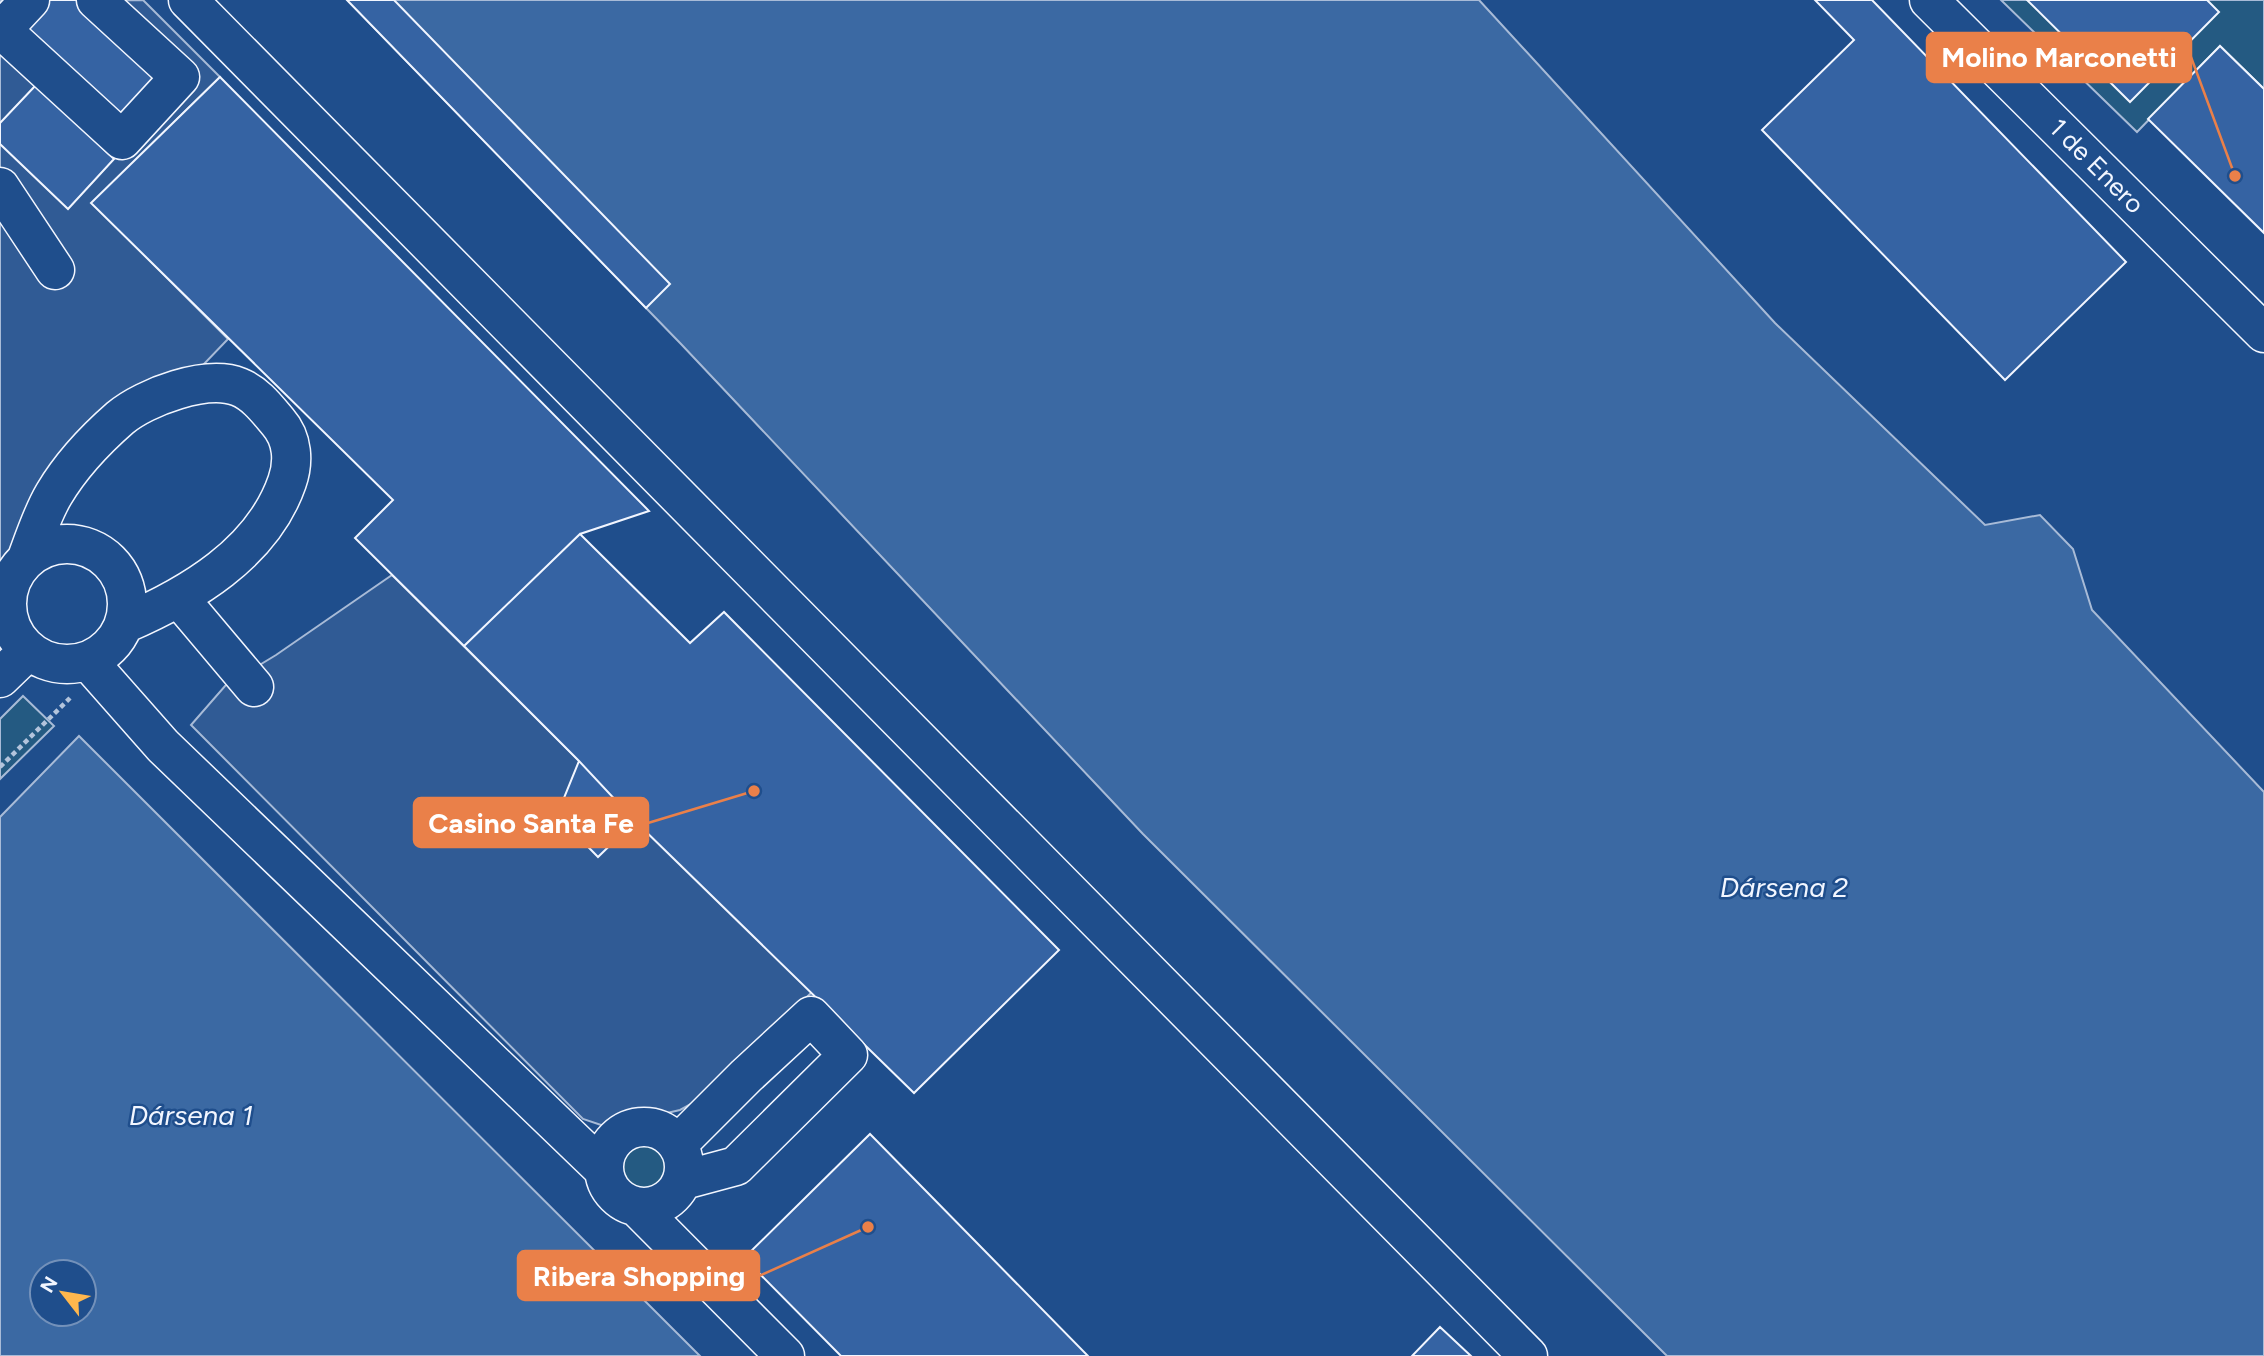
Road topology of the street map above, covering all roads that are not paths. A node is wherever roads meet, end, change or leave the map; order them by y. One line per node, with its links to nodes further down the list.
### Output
1 (30, 0): 2 (street)
2 (96, 0)
3 (188, 0): 20 (street)
4 (1937, 3): 7 (street, 1 de Enero)
5 (0, 187): 6 (street)
6 (55, 270)
7 (2264, 333)
8 (27, 558): 9 (street); 10 (street); 11 (street)
9 (179, 598): 10 (street); 14 (street)
10 (124, 625): 12 (street)
11 (28, 651): 12 (street); 13 (street)
12 (88, 661): 16 (street)
13 (0, 678)
14 (254, 687)
15 (678, 1144): 16 (street); 17 (street); 17 (street)
16 (603, 1169): 18 (street)
17 (684, 1180): 18 (street)
18 (637, 1207): 19 (street)
19 (785, 1356)
20 (1528, 1356)

